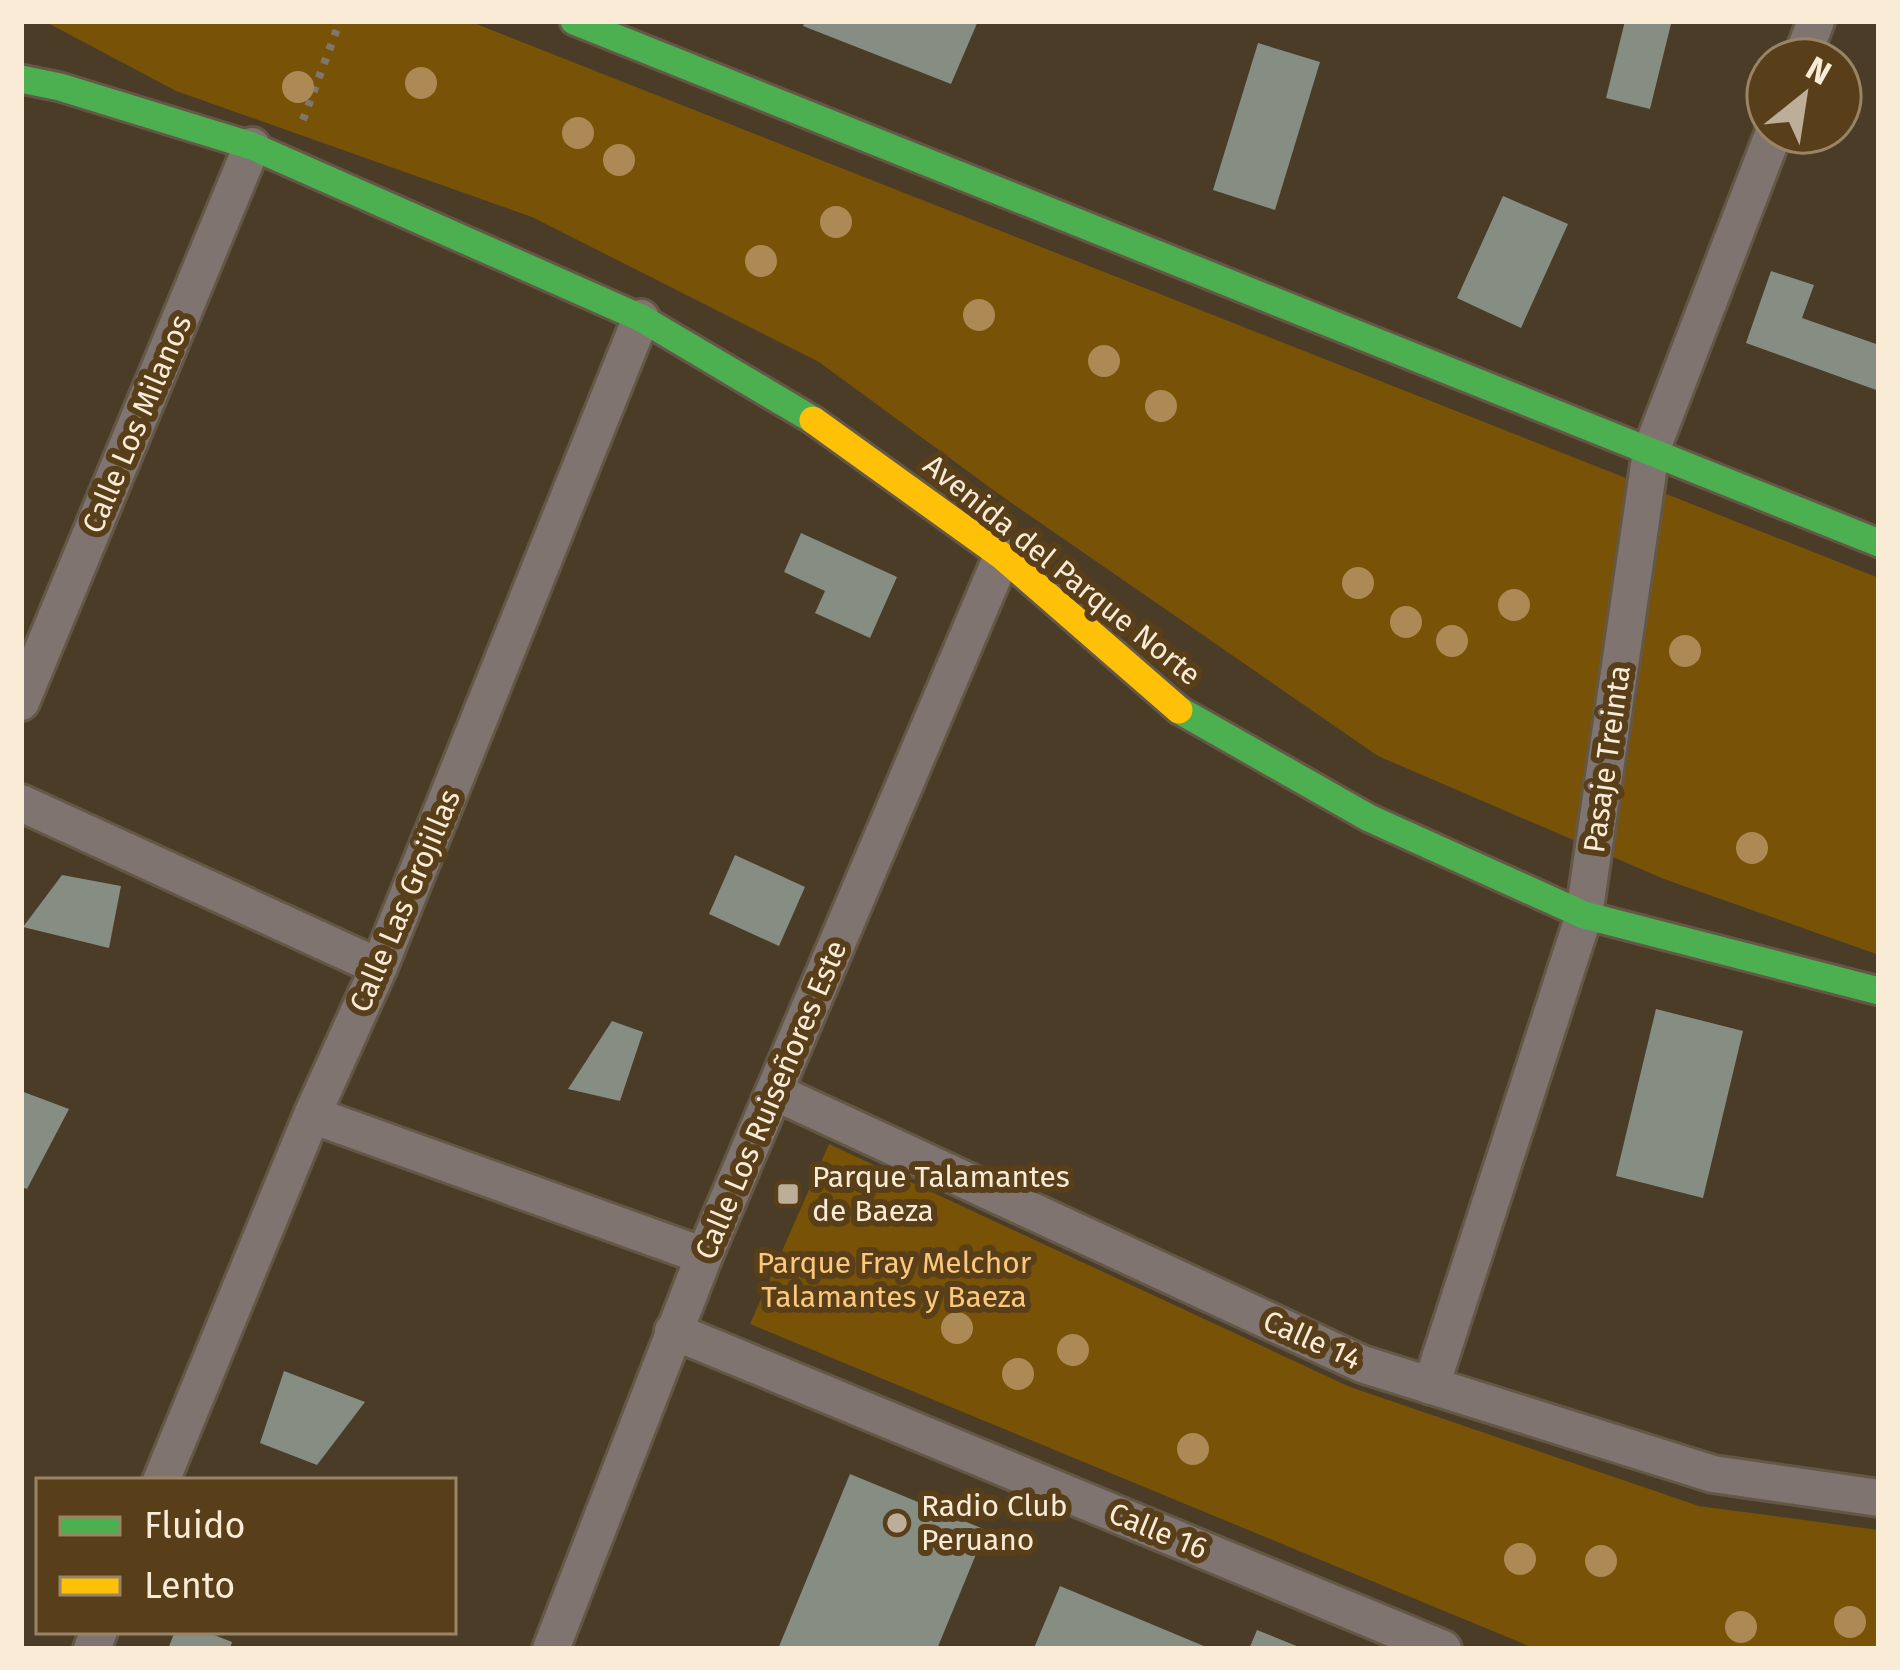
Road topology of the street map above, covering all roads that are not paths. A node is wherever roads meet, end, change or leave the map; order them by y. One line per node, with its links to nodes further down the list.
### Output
1 (574, 21): 8 (main road)
2 (21, 65): 4 (main road)
3 (21, 79): 4 (main road, Avenida del Parque Norte)
4 (60, 87): 5 (main road, Avenida del Parque Norte)
5 (252, 146): 7 (main road, Avenida del Parque Norte); 11 (street, Calle Los Milanos)
6 (1765, 156): 8 (street, Pasaje Treinta)
7 (641, 318): 10 (main road, Avenida del Parque Norte); 14 (street, Calle Las Grojillas)
8 (1652, 451): 9 (main road); 13 (street, Pasaje Treinta)
9 (1879, 543)
10 (1002, 556): 13 (main road, Avenida del Parque Norte); 16 (street, Calle Los Ruiseñores Este)
11 (21, 702)
12 (21, 802): 14 (street)
13 (1584, 915): 15 (main road, Avenida del Parque Norte); 20 (street, Pasaje Treinta)
14 (379, 967): 17 (street, Calle Las Grojillas)
15 (1879, 991)
16 (775, 1092): 18 (street, Calle Los Ruiseñores Este); 20 (street, Calle 14)
17 (312, 1115): 18 (street); 21 (street, Calle Las Grojillas)
18 (704, 1256): 19 (street, Calle Los Ruiseñores Este)
19 (673, 1331): 23 (street, Calle Los Ruiseñores Este); 24 (street, Calle 16)
20 (1431, 1386): 22 (street, Calle 14)
21 (162, 1478)
22 (1879, 1498)
23 (551, 1649)
24 (1443, 1649)

